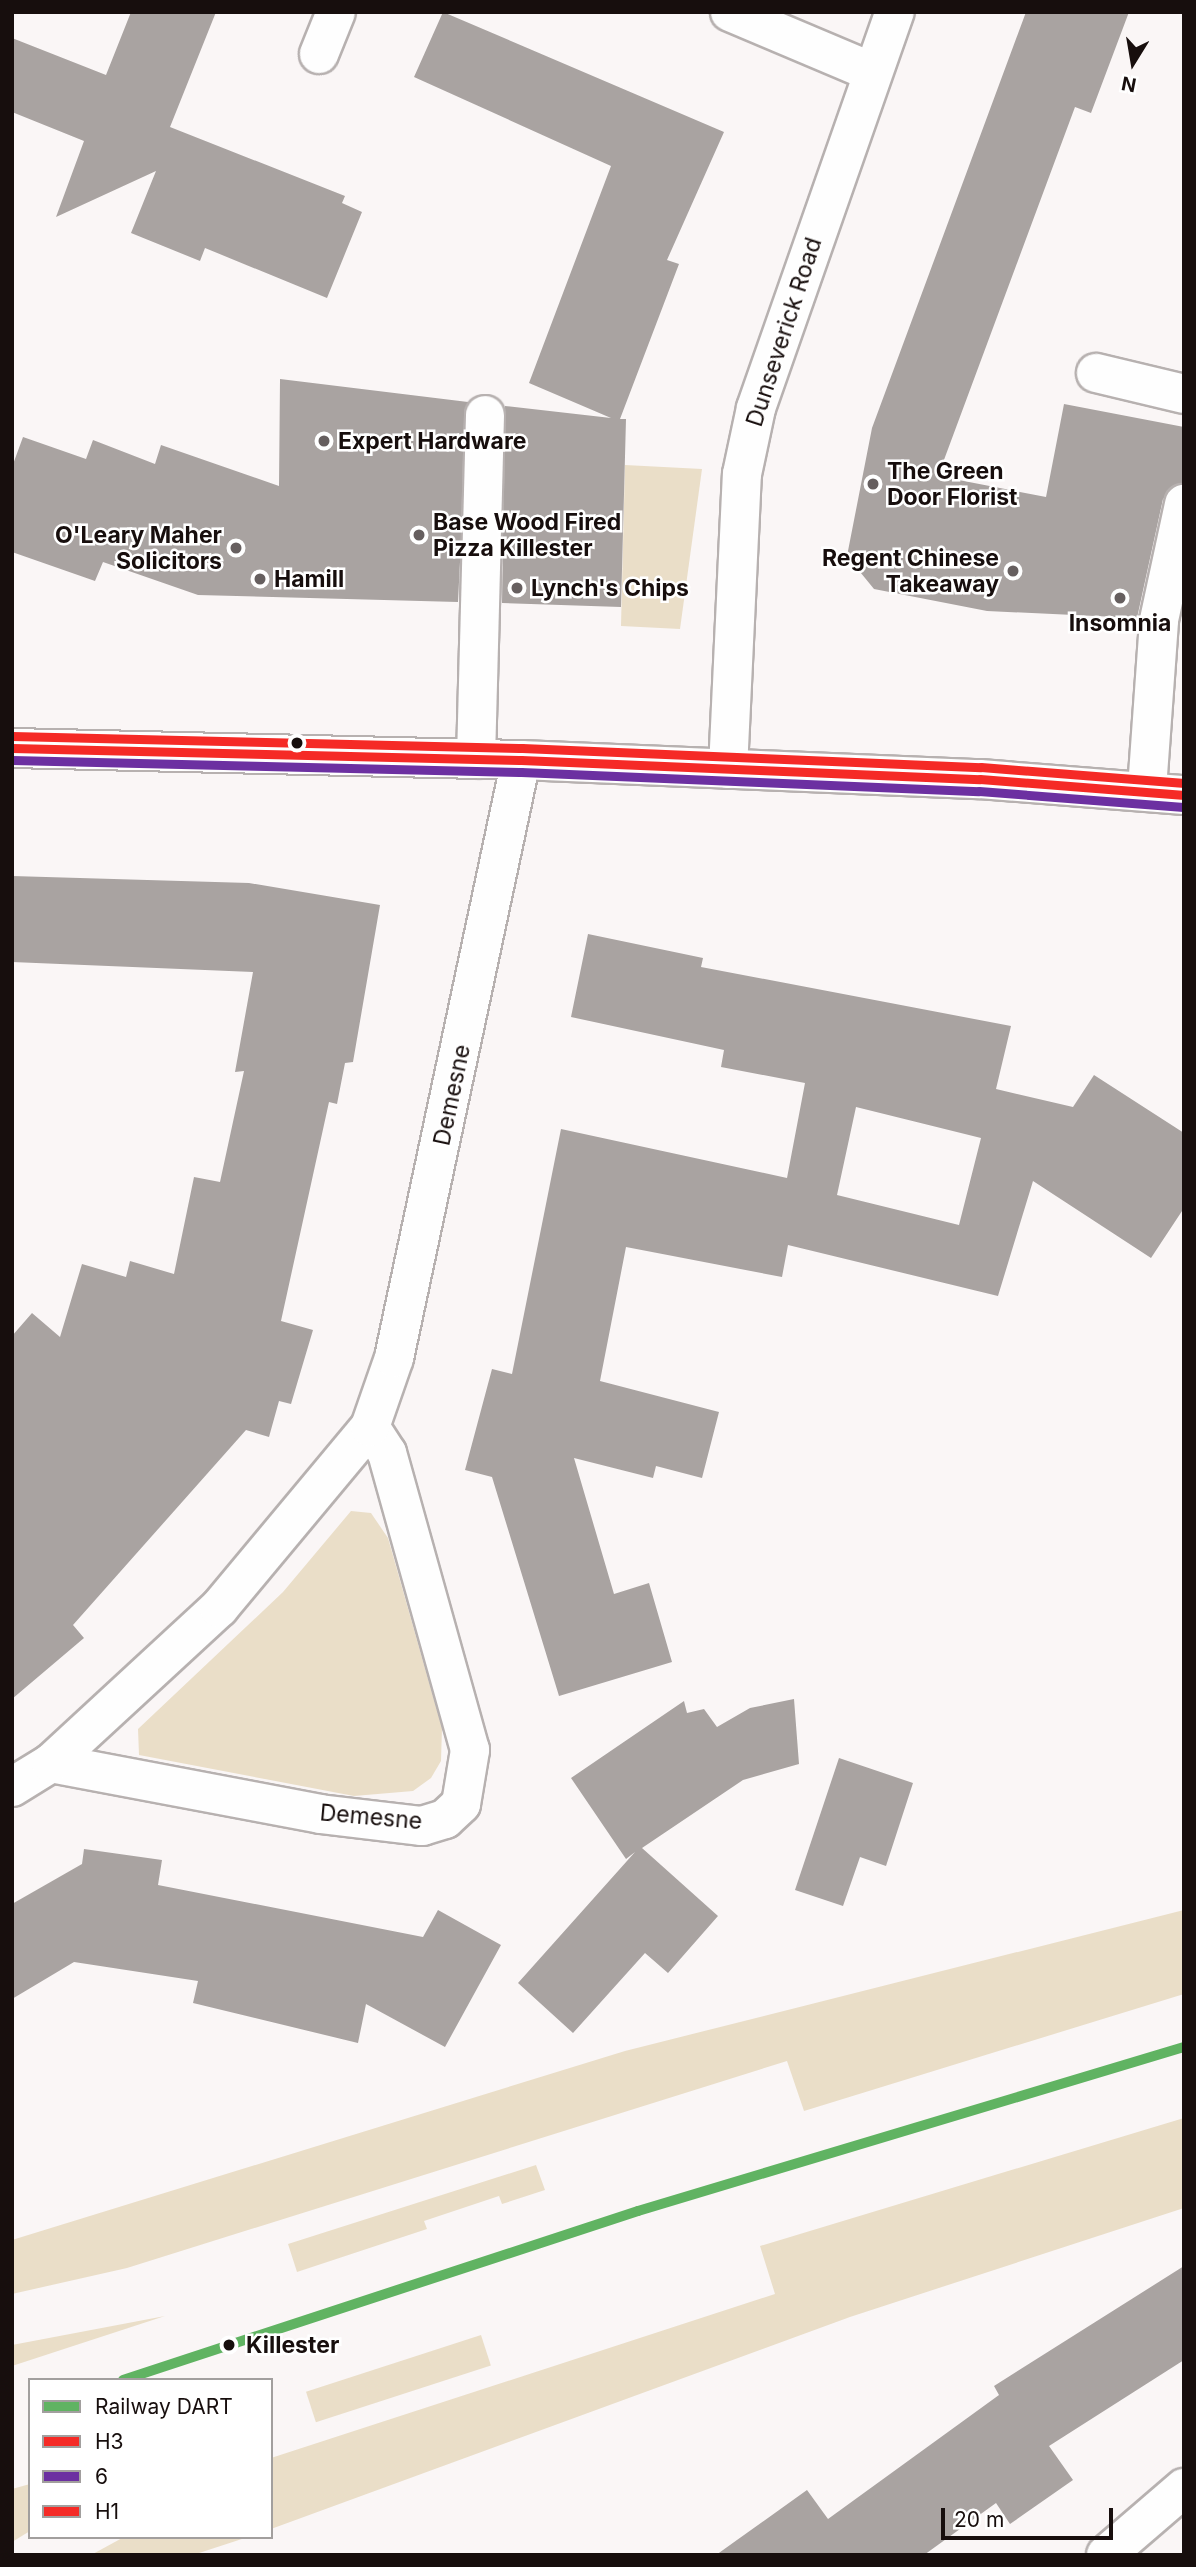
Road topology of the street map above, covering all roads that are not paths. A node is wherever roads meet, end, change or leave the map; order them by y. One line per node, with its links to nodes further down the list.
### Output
1 (336, 12): 4 (street)
2 (730, 12): 5 (street)
3 (895, 12): 5 (street, Dunseverick Road)
4 (319, 54)
5 (872, 72): 13 (street, Dunseverick Road)
6 (1096, 373): 7 (street)
7 (1184, 394)
8 (485, 415): 11 (street)
9 (1184, 504): 14 (street)
10 (12, 748): 11 (street)
11 (476, 759): 12 (street)
12 (521, 760): 13 (street); 15 (street, Demesne)
13 (728, 769): 14 (street)
14 (1165, 792)
15 (370, 1427): 16 (street, Demesne); 16 (street, Demesne)
16 (51, 1763): 17 (street, Demesne)
17 (12, 1787)
18 (1184, 2488): 19 (street)
19 (1106, 2555)

